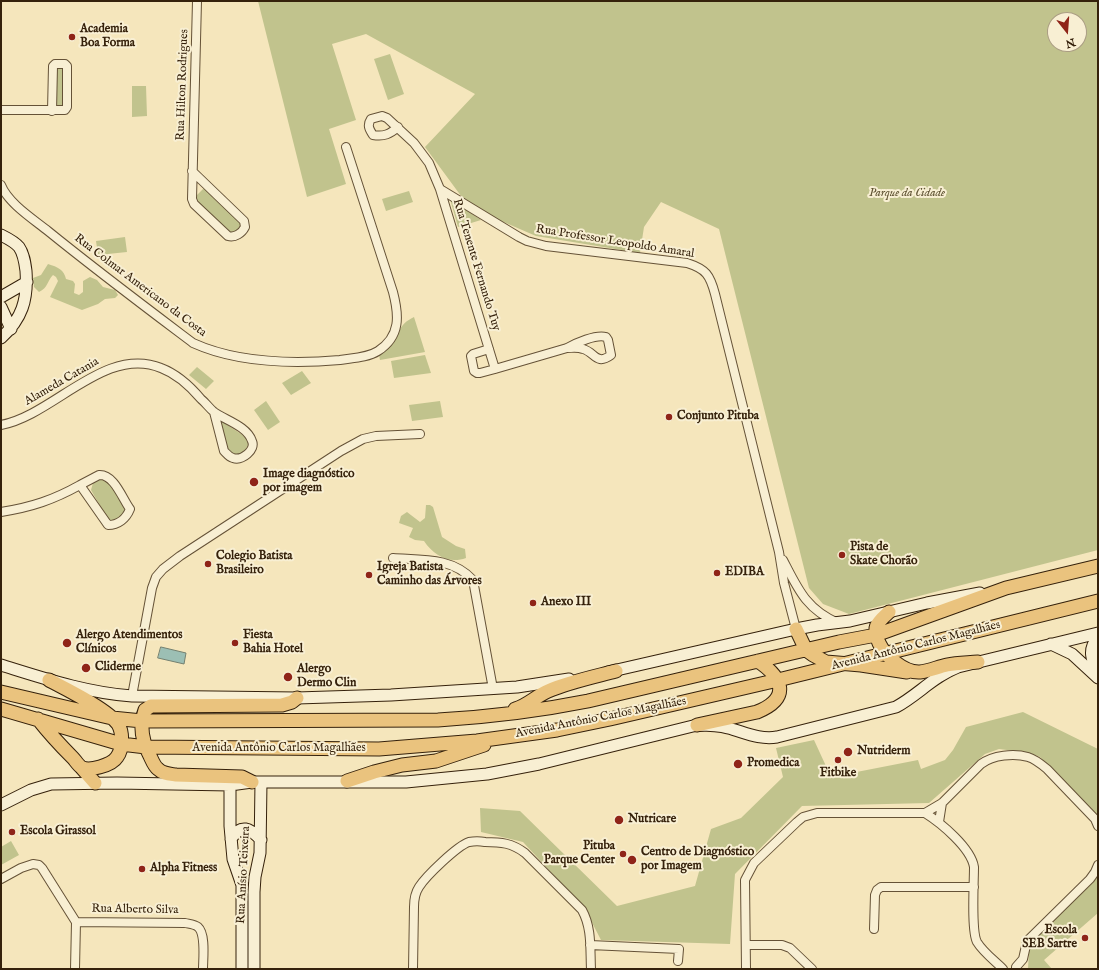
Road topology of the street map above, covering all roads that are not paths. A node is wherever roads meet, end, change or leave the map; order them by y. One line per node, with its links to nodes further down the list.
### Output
1 (196, 1): 6 (street, Rua Hilton Rodrigues)
2 (1, 110): 3 (street)
3 (52, 111): 3 (street)
4 (398, 127): 8 (street)
5 (346, 147): 7 (street, Rua Colmar Americano da Costa)
6 (192, 170): 6 (street, Rua Hilton Rodrigues)
7 (1, 185)
8 (440, 189): 16 (street, Rua Tenente Fernando Tuy); 23 (street, Rua Professor Leopoldo Amaral)
9 (1, 236): 10 (street)
10 (27, 282): 11 (street); 13 (street)
11 (1, 297)
12 (1, 307): 13 (street)
13 (10, 329): 14 (street)
14 (1, 338)
15 (567, 348): 15 (street, Rua Tenente Fernando Tuy); 17 (street, Rua Tenente Fernando Tuy)
16 (489, 349): 17 (street, Rua Tenente Fernando Tuy); 17 (street, Rua Tenente Fernando Tuy)
17 (495, 369)
18 (214, 412): 18 (street); 19 (street, Alameda Catania)
19 (1, 425)
20 (420, 434): 49 (street)
21 (80, 485): 21 (street); 22 (street)
22 (1, 512)
23 (779, 552): 29 (street, Rua Professor Leopoldo Amaral); 30 (street, Rua Professor Leopoldo Amaral)
24 (393, 558): 47 (street)
25 (1098, 566): 26 (main road, Avenida Antônio Carlos Magalhães)
26 (1006, 588): 28 (street, Avenida Antônio Carlos Magalhães); 32 (main road, Avenida Antônio Carlos Magalhães)
27 (1098, 601): 36 (main road, Avenida Antônio Carlos Magalhães)
28 (889, 612): 29 (street, Avenida Antônio Carlos Magalhães); 32 (main road)
29 (839, 623): 30 (street, Avenida Antônio Carlos Magalhães)
30 (796, 629): 35 (main road); 41 (street, Avenida Antônio Carlos Magalhães)
31 (1098, 633): 34 (street, Avenida Antônio Carlos Magalhães)
32 (876, 635): 35 (main road, Avenida Antônio Carlos Magalhães); 36 (main road)
33 (1098, 638): 43 (street)
34 (1051, 644): 38 (street, Avenida Antônio Carlos Magalhães); 44 (street)
35 (806, 650): 37 (main road, Avenida Antônio Carlos Magalhães); 39 (main road)
36 (886, 653): 39 (main road, Avenida Antônio Carlos Magalhães); 42 (main road)
37 (758, 661): 46 (main road); 52 (main road, Avenida Antônio Carlos Magalhães)
38 (978, 662): 42 (main road); 56 (street, Avenida Antônio Carlos Magalhães)
39 (844, 663): 42 (main road); 46 (main road, Avenida Antônio Carlos Magalhães)
40 (1, 665): 45 (street, Avenida Antônio Carlos Magalhães)
41 (616, 671): 47 (street, Avenida Antônio Carlos Magalhães); 52 (main road)
42 (919, 672)
43 (1098, 673)
44 (1098, 678)
45 (49, 680): 49 (street, Avenida Antônio Carlos Magalhães); 53 (main road)
46 (778, 680): 56 (main road); 57 (main road, Avenida Antônio Carlos Magalhães)
47 (493, 689): 50 (street, Avenida Antônio Carlos Magalhães)
48 (1, 692): 53 (main road, Avenida Antônio Carlos Magalhães)
49 (132, 696): 50 (street, Avenida Antônio Carlos Magalhães)
50 (297, 698): 55 (main road)
51 (1, 709): 54 (main road, Avenida Antônio Carlos Magalhães)
52 (486, 717): 55 (main road, Avenida Antônio Carlos Magalhães)
53 (112, 718): 55 (main road, Avenida Antônio Carlos Magalhães); 58 (main road)
54 (38, 719): 58 (main road, Avenida Antônio Carlos Magalhães); 60 (main road)
55 (142, 722): 59 (main road)
56 (697, 725): 61 (street, Avenida Antônio Carlos Magalhães)
57 (511, 736): 59 (main road, Avenida Antônio Carlos Magalhães); 61 (main road)
58 (121, 744): 59 (main road, Avenida Antônio Carlos Magalhães); 60 (main road)
59 (146, 748): 62 (main road)
60 (81, 767): 63 (main road)
61 (347, 781): 62 (street, Avenida Antônio Carlos Magalhães)
62 (256, 782): 64 (street, Avenida Antônio Carlos Magalhães); 71 (street, Rua Anísio Teixeira)
63 (95, 783): 64 (street, Avenida Antônio Carlos Magalhães); 66 (street, Avenida Antônio Carlos Magalhães)
64 (230, 785): 70 (street, Rua Anísio Teixeira)
65 (942, 803): 67 (street); 68 (street); 69 (street)
66 (1, 805)
67 (925, 813): 68 (street); 78 (street)
68 (939, 822): 74 (street)
69 (1098, 826)
70 (231, 839): 71 (street); 83 (street, Rua Anísio Teixeira)
71 (261, 840): 84 (street, Rua Anísio Teixeira)
72 (1098, 865): 80 (street)
73 (1, 879): 75 (street)
74 (974, 887): 76 (street); 89 (street)
75 (76, 922): 81 (street); 82 (street, Rua Alberto Silva)
76 (874, 929)
77 (590, 945): 79 (street); 85 (street); 86 (street)
78 (746, 945): 87 (street); 88 (street)
79 (678, 960)
80 (1016, 968): 89 (street)
81 (76, 969)
82 (203, 969)
83 (242, 969)
84 (254, 969)
85 (413, 969)
86 (591, 969)
87 (746, 969)
88 (812, 969)
89 (1003, 969)

